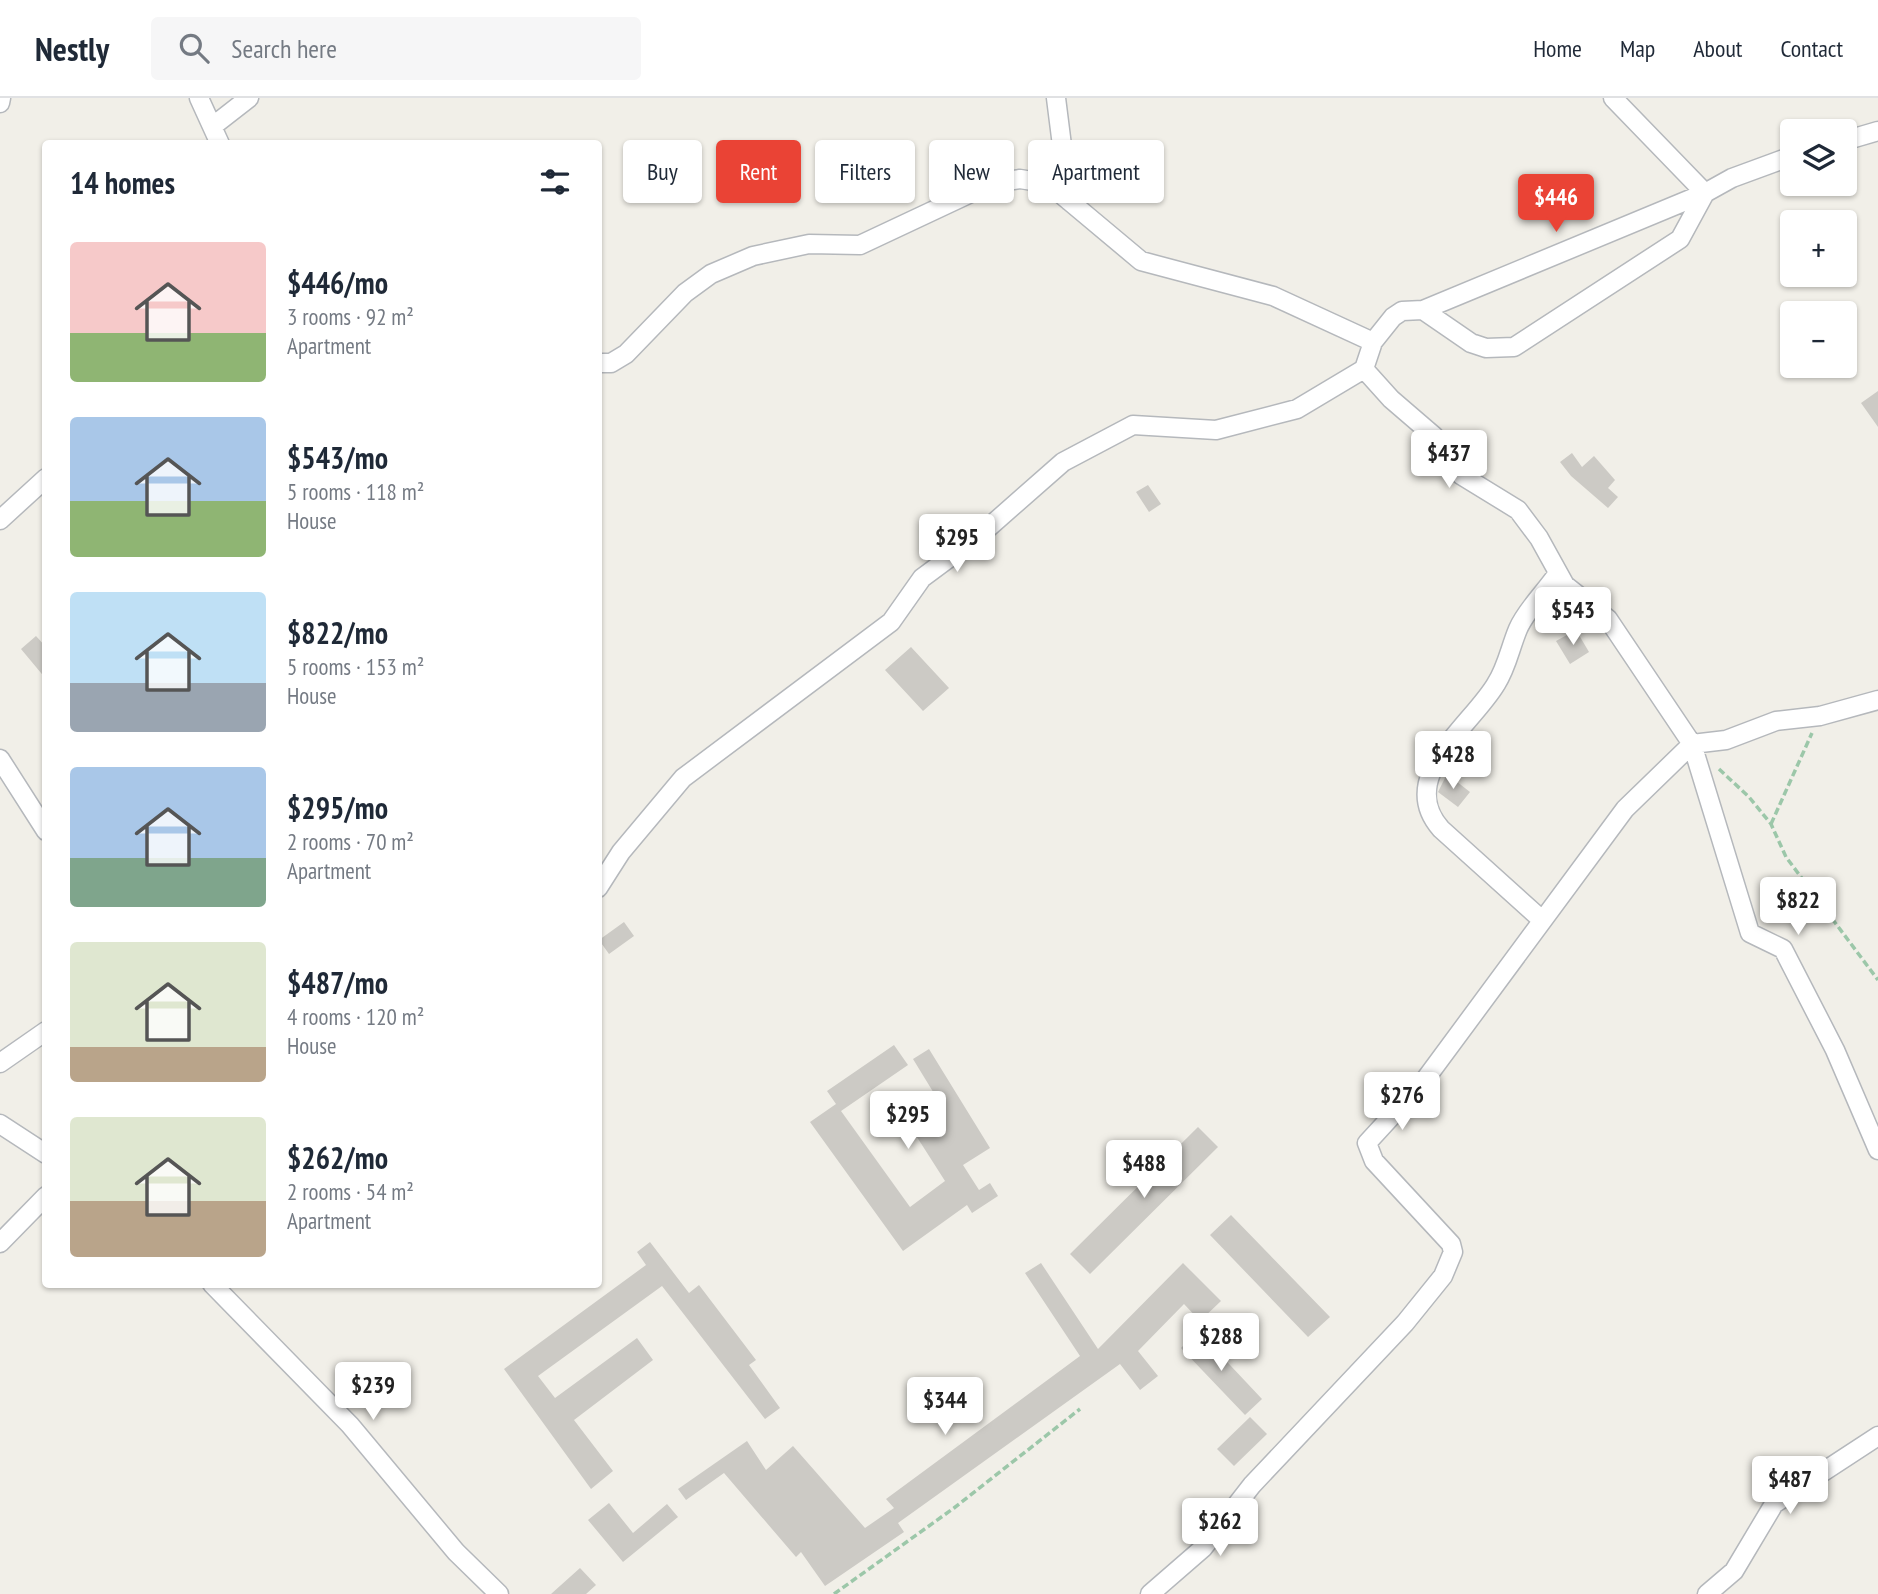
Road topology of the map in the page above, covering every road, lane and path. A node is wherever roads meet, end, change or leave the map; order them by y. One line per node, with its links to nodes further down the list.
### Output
1 (200, 98): 5 (street)
2 (249, 98): 5 (street)
3 (1056, 98): 9 (street)
4 (1613, 98): 12 (street)
5 (213, 126): 8 (street)
6 (1878, 131): 7 (street)
7 (1857, 137)
8 (218, 140)
9 (1061, 140)
10 (1780, 160): 12 (street)
11 (1028, 182): 16 (street)
12 (1705, 193): 14 (street); 14 (street)
13 (1071, 203): 15 (street)
14 (1423, 310): 15 (street)
15 (1373, 342): 17 (street)
16 (602, 363)
17 (1364, 369): 20 (street); 27 (street)
18 (42, 482): 19 (street)
19 (0, 520)
20 (1558, 573): 23 (street); 28 (street)
21 (1878, 700): 22 (street)
22 (1820, 716): 23 (street); 25 (path)
23 (1692, 744): 25 (path); 28 (street); 33 (street)
24 (0, 759): 26 (street)
25 (1771, 824): 29 (path)
26 (42, 825)
27 (602, 882)
28 (1542, 920): 42 (street)
29 (1878, 980)
30 (42, 1034): 31 (street)
31 (0, 1063)
32 (0, 1124): 34 (street)
33 (1878, 1150)
34 (42, 1151)
35 (42, 1200): 36 (street)
36 (0, 1243)
37 (216, 1288): 40 (street)
38 (1080, 1409): 41 (path)
39 (1878, 1436): 43 (street)
40 (499, 1594)
41 (834, 1594)
42 (1150, 1594)
43 (1707, 1594)

